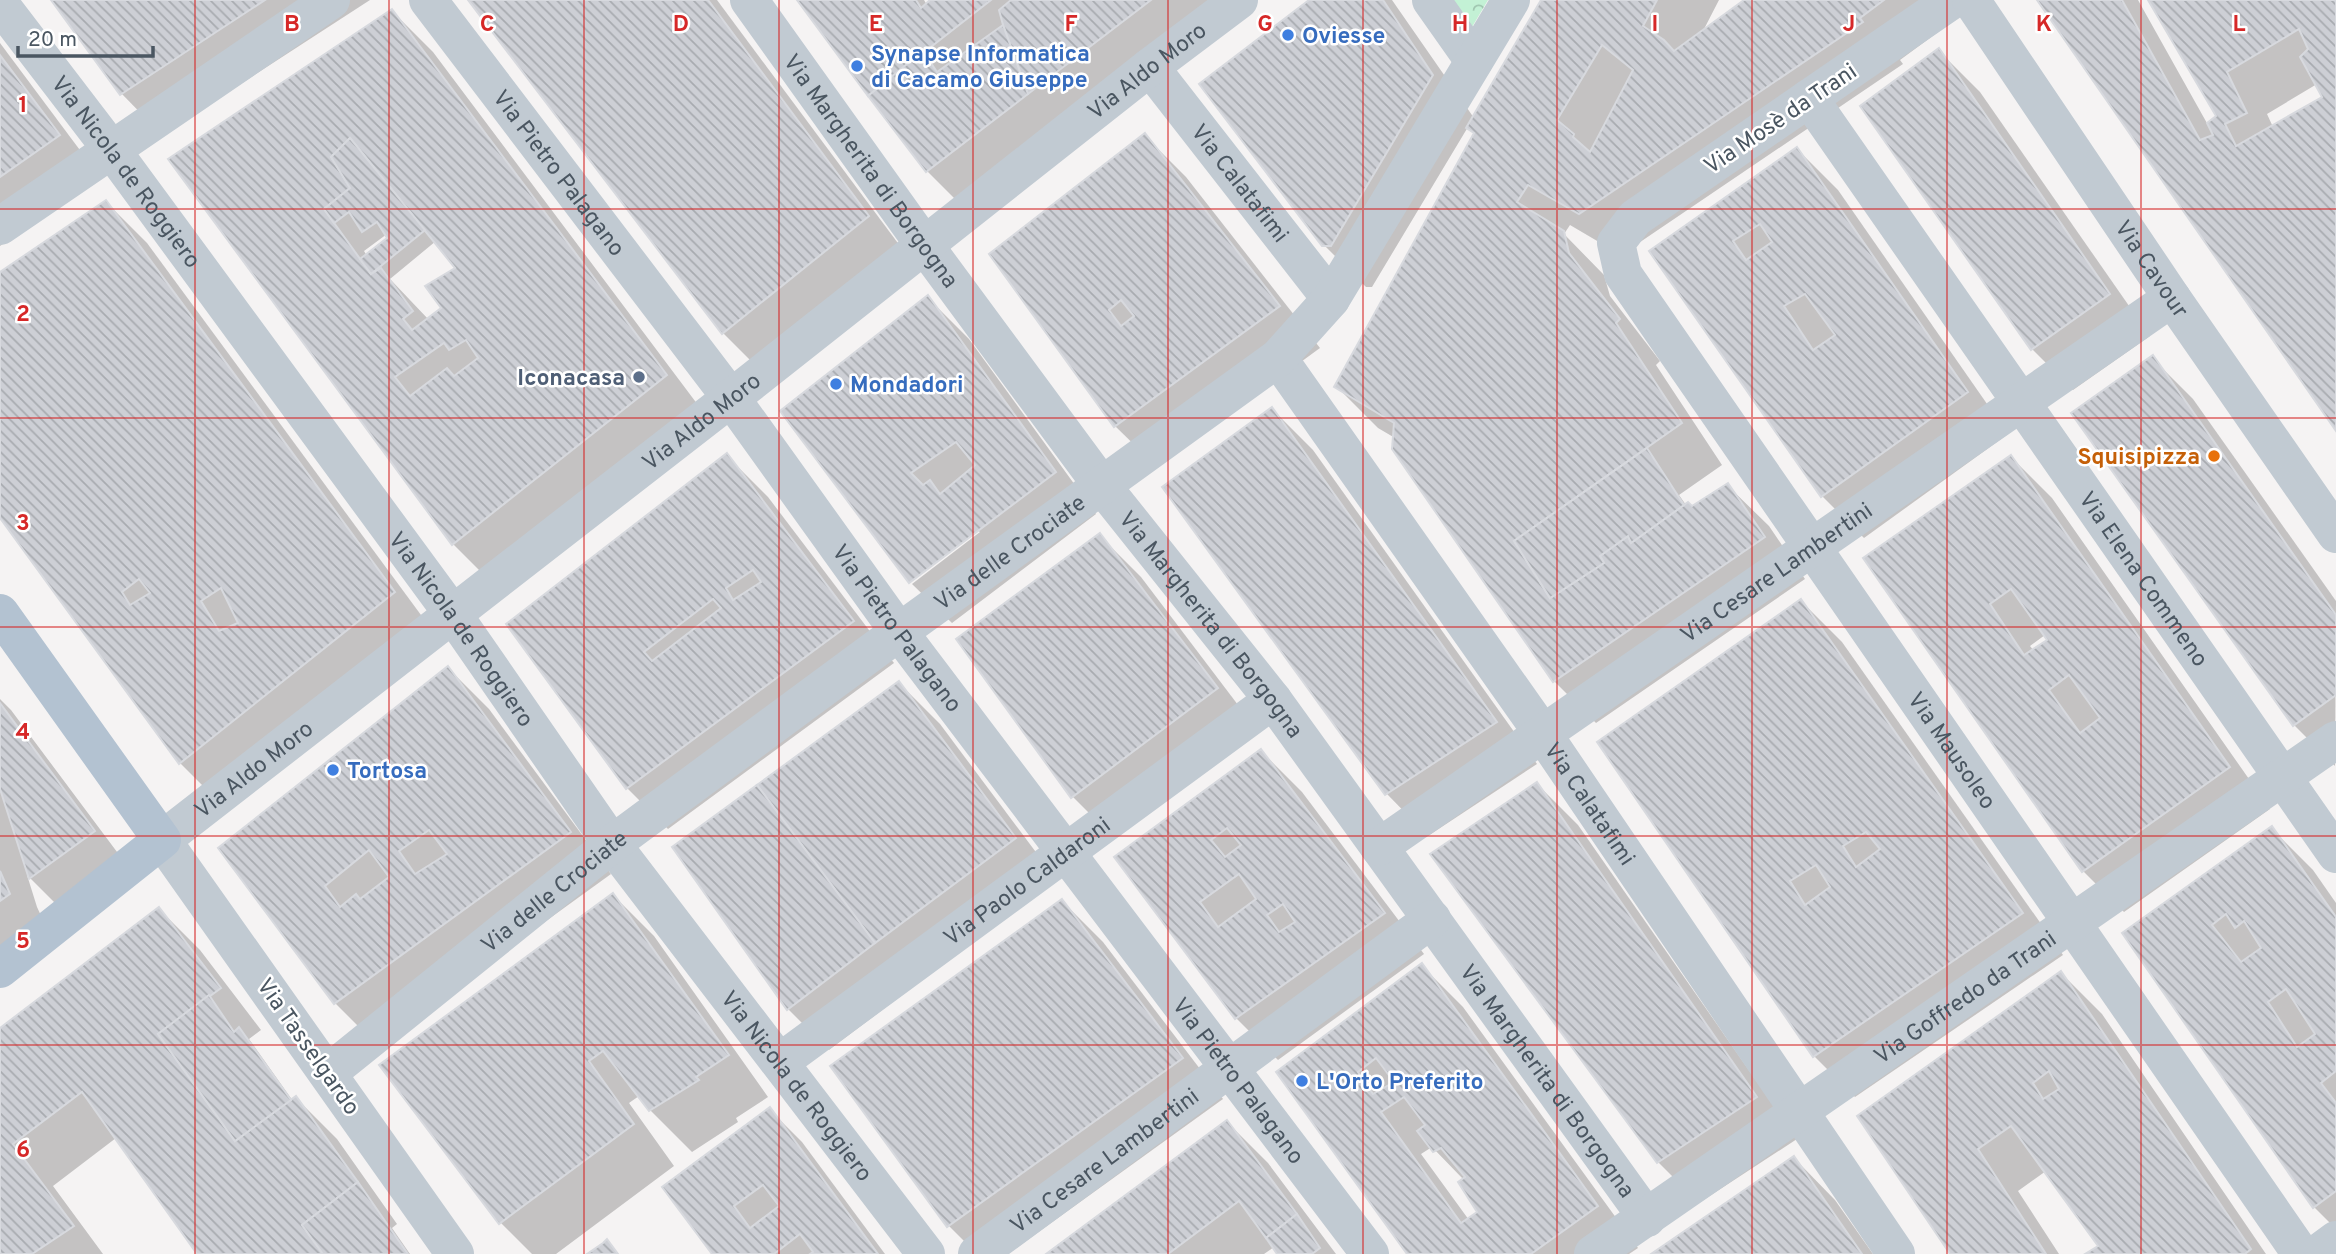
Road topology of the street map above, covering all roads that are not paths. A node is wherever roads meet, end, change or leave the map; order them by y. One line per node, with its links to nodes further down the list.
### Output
1 (331, 0): 13 (street)
2 (428, 0): 20 (street, Via Pietro Palagano)
3 (749, 0): 16 (street, Via Margherita di Borgogna)
4 (1238, 0): 11 (street, Via Aldo Moro)
5 (1431, 0): 10 (street)
6 (1511, 0): 10 (street, Via delle Crociate)
7 (1952, 0): 12 (street, Via Mosè da Trani)
8 (1972, 0): 17 (street, Via Cavour)
9 (0, 4): 13 (street, Via Nicola de Roggiero)
10 (1474, 61): 18 (street, Via delle Crociate)
11 (1150, 67): 16 (street, Via Aldo Moro); 18 (street, Via Calatafimi)
12 (1809, 98): 15 (street, Via Mosè da Trani); 21 (street, Via Elena Commeno)
13 (111, 149): 14 (street); 26 (street, Via Nicola de Roggiero)
14 (0, 226)
15 (1616, 243): 24 (street, Via Mausoleo)
16 (925, 246): 20 (street, Via Aldo Moro); 22 (street, Via Margherita di Borgogna)
17 (2172, 298): 21 (street, Via Cesare Lambertini); 23 (street, Via Cavour)
18 (1331, 299): 19 (street, Via delle Crociate)
19 (1279, 358): 22 (street, Via delle Crociate); 29 (street, Via Calatafimi)
20 (731, 398): 26 (street, Via Aldo Moro); 27 (street, Via Pietro Palagano)
21 (2022, 402): 24 (street, Via Cesare Lambertini); 31 (street, Via Elena Commeno)
22 (1103, 487): 27 (street, Via delle Crociate); 28 (street, Via Margherita di Borgogna)
23 (2336, 534)
24 (1811, 547): 29 (street, Via Cesare Lambertini); 38 (street, Via Mausoleo)
25 (0, 612): 32 (main road)
26 (452, 613): 32 (street, Via Aldo Moro); 33 (street, Via Nicola de Roggiero)
27 (899, 632): 33 (street, Via delle Crociate); 35 (street, Via Pietro Palagano)
28 (1273, 700): 34 (street, Via Margherita di Borgogna); 35 (street, Via Paolo Caldaroni)
29 (1543, 734): 34 (street, Via Cesare Lambertini); 43 (street, Via Calatafimi)
30 (2336, 740): 31 (street, Via Goffredo da Trani)
31 (2282, 778): 36 (street, Via Elena Commeno); 38 (street, Via Goffredo da Trani)
32 (162, 840): 39 (main road); 42 (street, Via Tasselgardo)
33 (612, 844): 40 (street, Via Nicola de Roggiero); 42 (street, Via delle Crociate)
34 (1378, 846): 37 (street, Via Margherita di Borgogna)
35 (1065, 850): 40 (street, Via Paolo Caldaroni); 41 (street, Via Pietro Palagano)
36 (2336, 854)
37 (1432, 919): 41 (street, Via Cesare Lambertini); 44 (street, Via Margherita di Borgogna)
38 (2072, 923): 43 (street, Via Goffredo da Trani); 52 (street, Via Mausoleo)
39 (0, 969)
40 (780, 1062): 47 (street, Via Nicola de Roggiero)
41 (1230, 1068): 48 (street, Via Cesare Lambertini); 49 (street, Via Pietro Palagano)
42 (328, 1073): 46 (street, Via Tasselgardo)
43 (1799, 1112): 44 (street, Via Goffredo da Trani); 51 (street, Via Calatafimi)
44 (1647, 1218): 50 (street, Via Goffredo da Trani)
45 (2336, 1240): 53 (street)
46 (455, 1254)
47 (926, 1254)
48 (977, 1254)
49 (1370, 1254)
50 (1593, 1254)
51 (1896, 1254)
52 (2301, 1254)
53 (2317, 1254)

